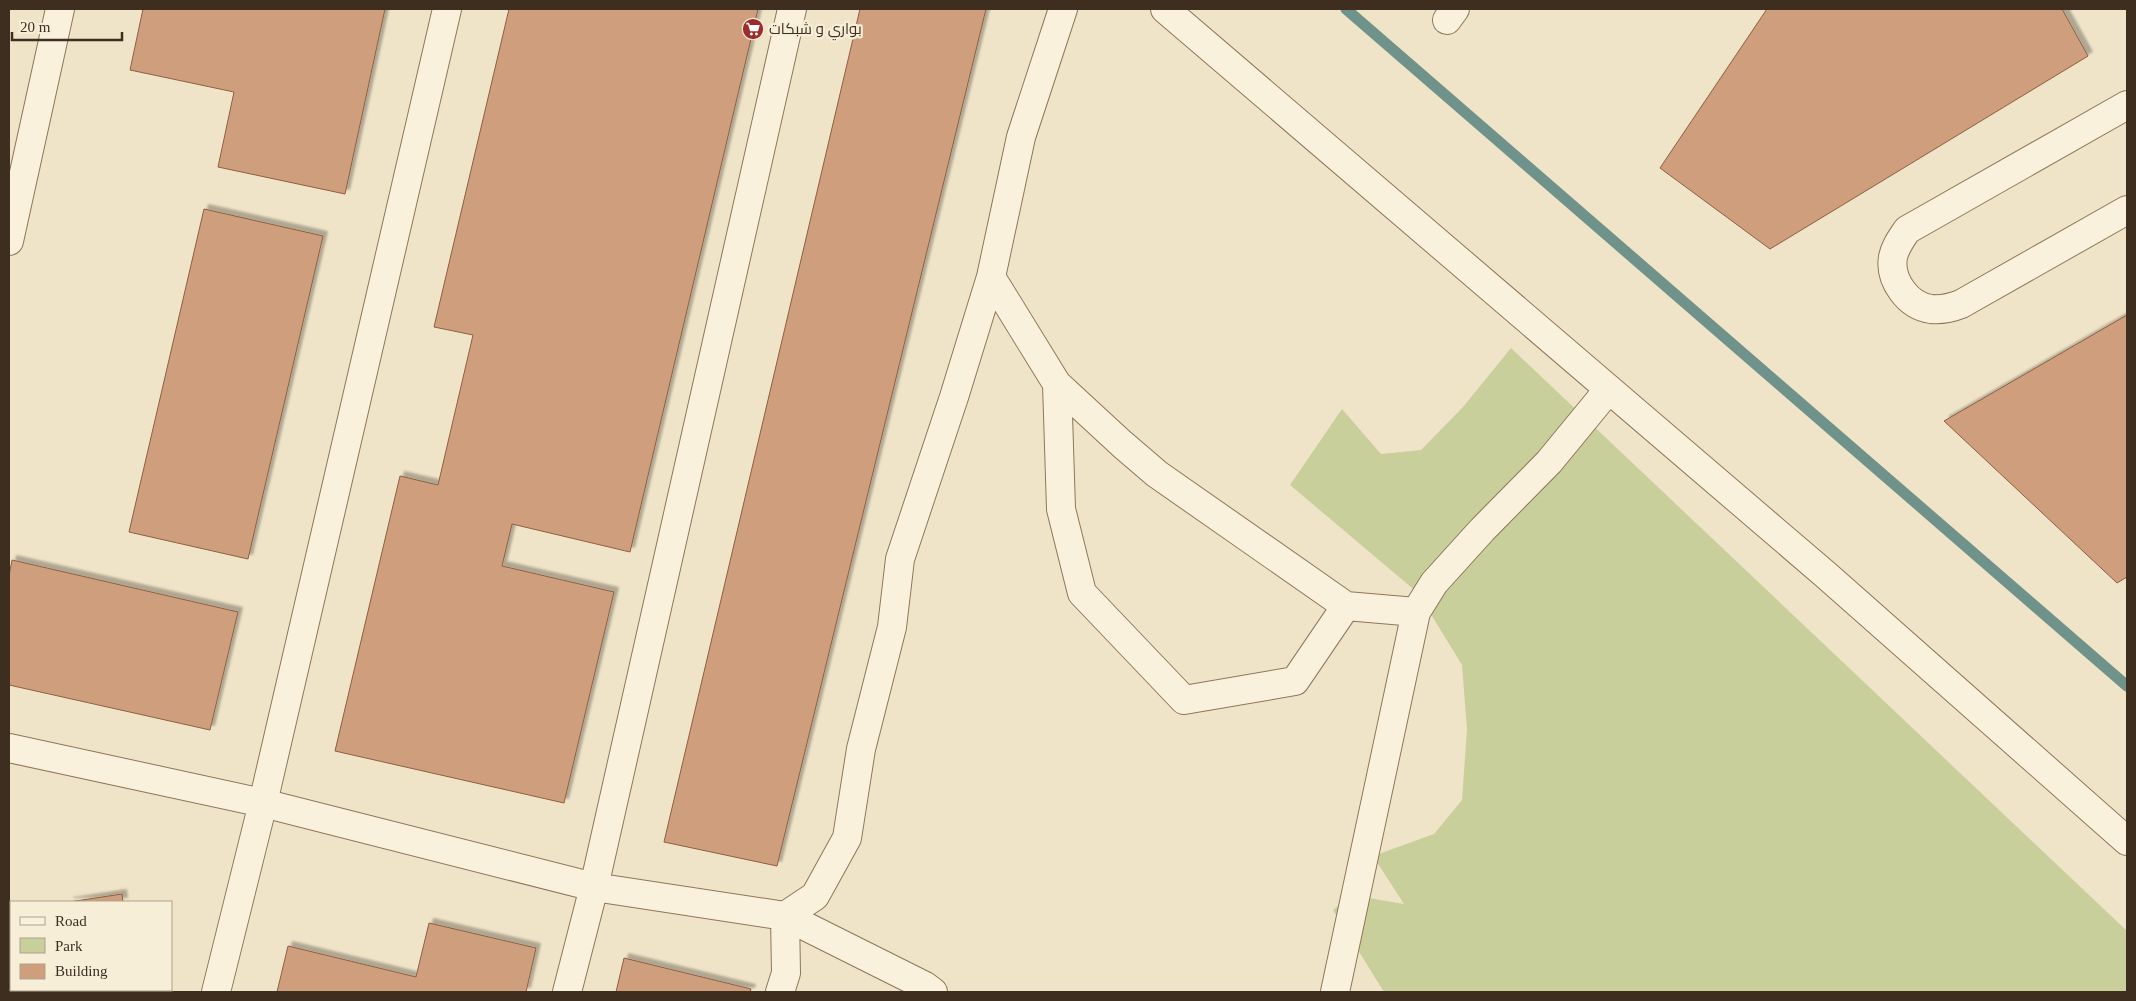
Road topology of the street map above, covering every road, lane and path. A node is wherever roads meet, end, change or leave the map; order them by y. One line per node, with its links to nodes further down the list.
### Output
1 (60, 9): 8 (street)
2 (447, 9): 15 (street)
3 (792, 9): 17 (street)
4 (1064, 9): 9 (street)
5 (1165, 9): 11 (street)
6 (2127, 105): 7 (street)
7 (2127, 210)
8 (9, 241)
9 (991, 277): 10 (street); 18 (street)
10 (1057, 384): 12 (street); 12 (street)
11 (1609, 389): 13 (street); 16 (street)
12 (1346, 606): 13 (street)
13 (1416, 612): 23 (street)
14 (9, 748): 15 (street)
15 (263, 803): 17 (street); 19 (street)
16 (2127, 841)
17 (594, 887): 18 (street); 20 (street)
18 (785, 916): 21 (street); 22 (street)
19 (216, 992)
20 (567, 992)
21 (780, 992)
22 (933, 992)
23 (1335, 992)

